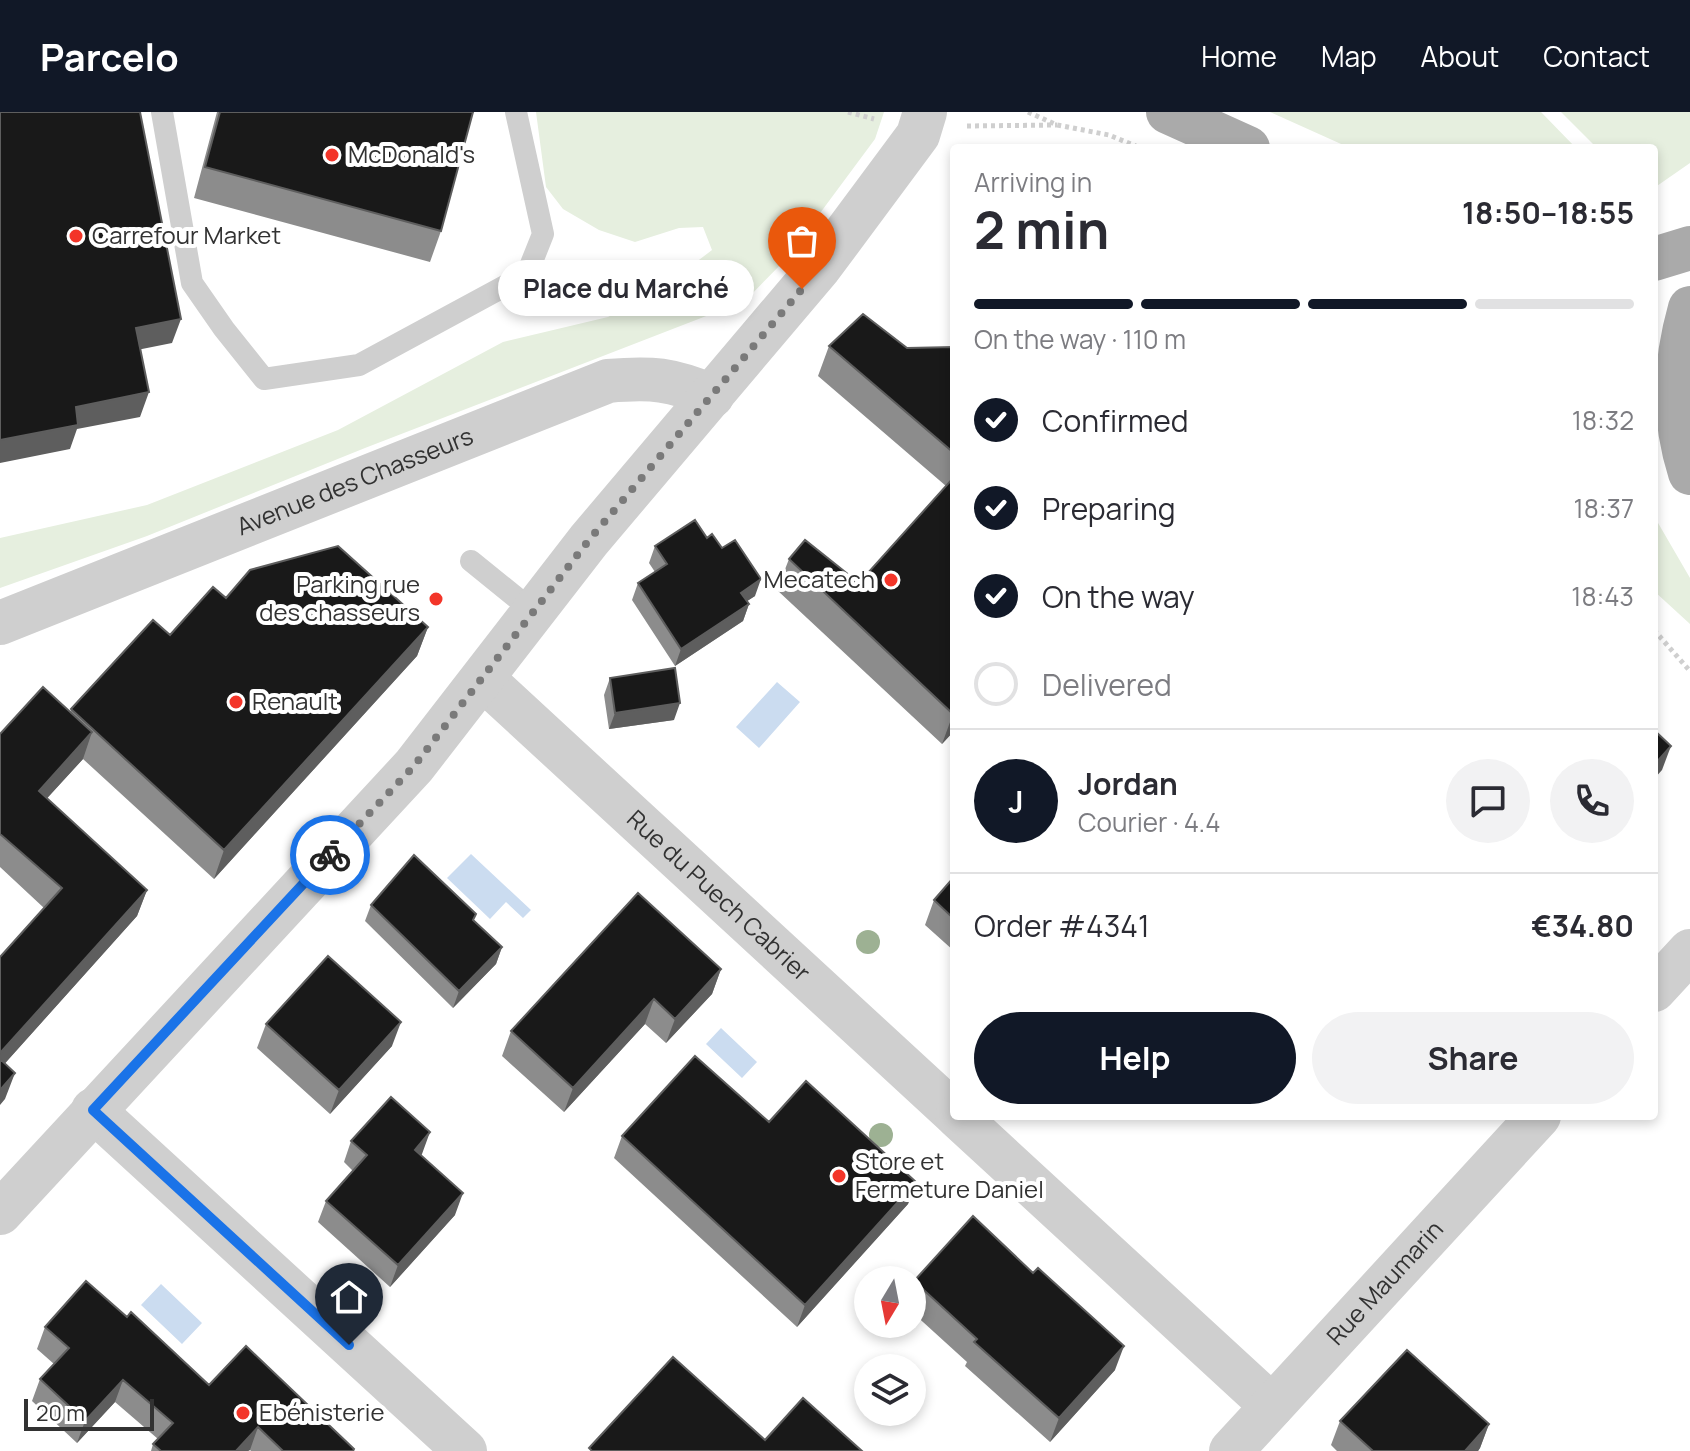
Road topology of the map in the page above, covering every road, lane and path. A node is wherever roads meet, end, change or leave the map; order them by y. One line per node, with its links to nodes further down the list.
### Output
1 (162, 112): 2 (lane)
2 (516, 112)
3 (848, 112): 6 (path)
4 (1028, 112): 7 (path)
5 (1168, 112): 9 (main road)
6 (923, 119): 7 (path); 14 (street)
7 (1057, 125): 8 (path)
8 (1130, 144)
9 (1239, 144)
10 (1690, 248): 11 (main road)
11 (1658, 258)
12 (1690, 308): 13 (main road)
13 (1665, 386): 15 (main road)
14 (712, 396): 17 (street); 18 (street, Avenue des Chasseurs)
15 (1690, 473)
16 (471, 561): 17 (lane)
17 (534, 612): 21 (street)
18 (0, 623)
19 (1658, 635): 20 (path)
20 (1690, 671)
21 (483, 679): 24 (street, Rue du Puech Cabrier); 25 (street)
22 (1690, 951): 23 (street)
23 (1658, 986)
24 (950, 1109)
25 (93, 1110): 28 (street); 30 (street)
26 (961, 1120): 29 (street, Rue du Puech Cabrier)
27 (1535, 1120): 29 (street, Rue Maumarin)
28 (0, 1213)
29 (1272, 1406): 31 (street, Rue Maumarin)
30 (465, 1451)
31 (1231, 1451)

